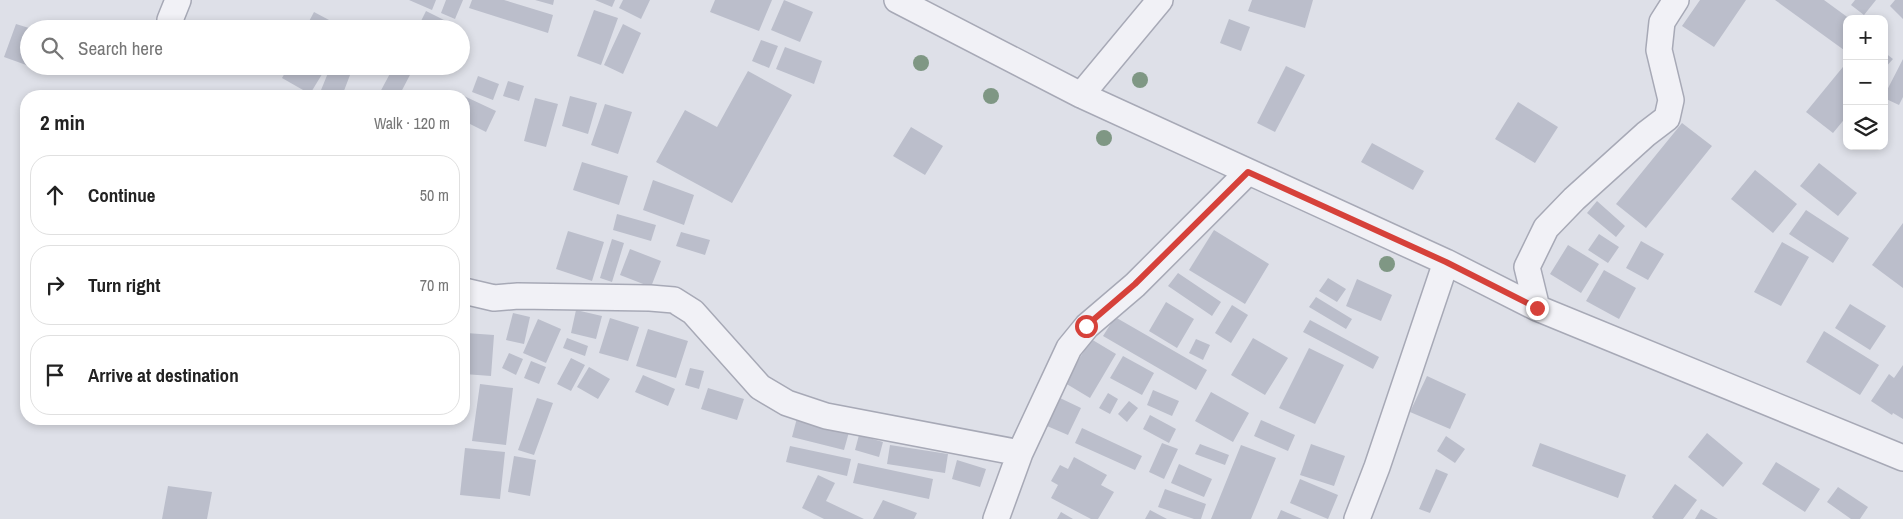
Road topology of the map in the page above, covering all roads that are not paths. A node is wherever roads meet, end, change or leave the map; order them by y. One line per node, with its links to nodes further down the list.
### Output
1 (897, 0): 4 (street)
2 (1160, 0): 4 (street)
3 (1676, 0): 8 (street)
4 (1081, 95): 5 (street)
5 (1248, 172): 6 (street); 9 (street)
6 (1446, 262): 8 (street); 12 (street)
7 (470, 292): 9 (street)
8 (1537, 308): 10 (street)
9 (1020, 453): 11 (street)
10 (1903, 458)
11 (996, 519)
12 (1357, 519)

